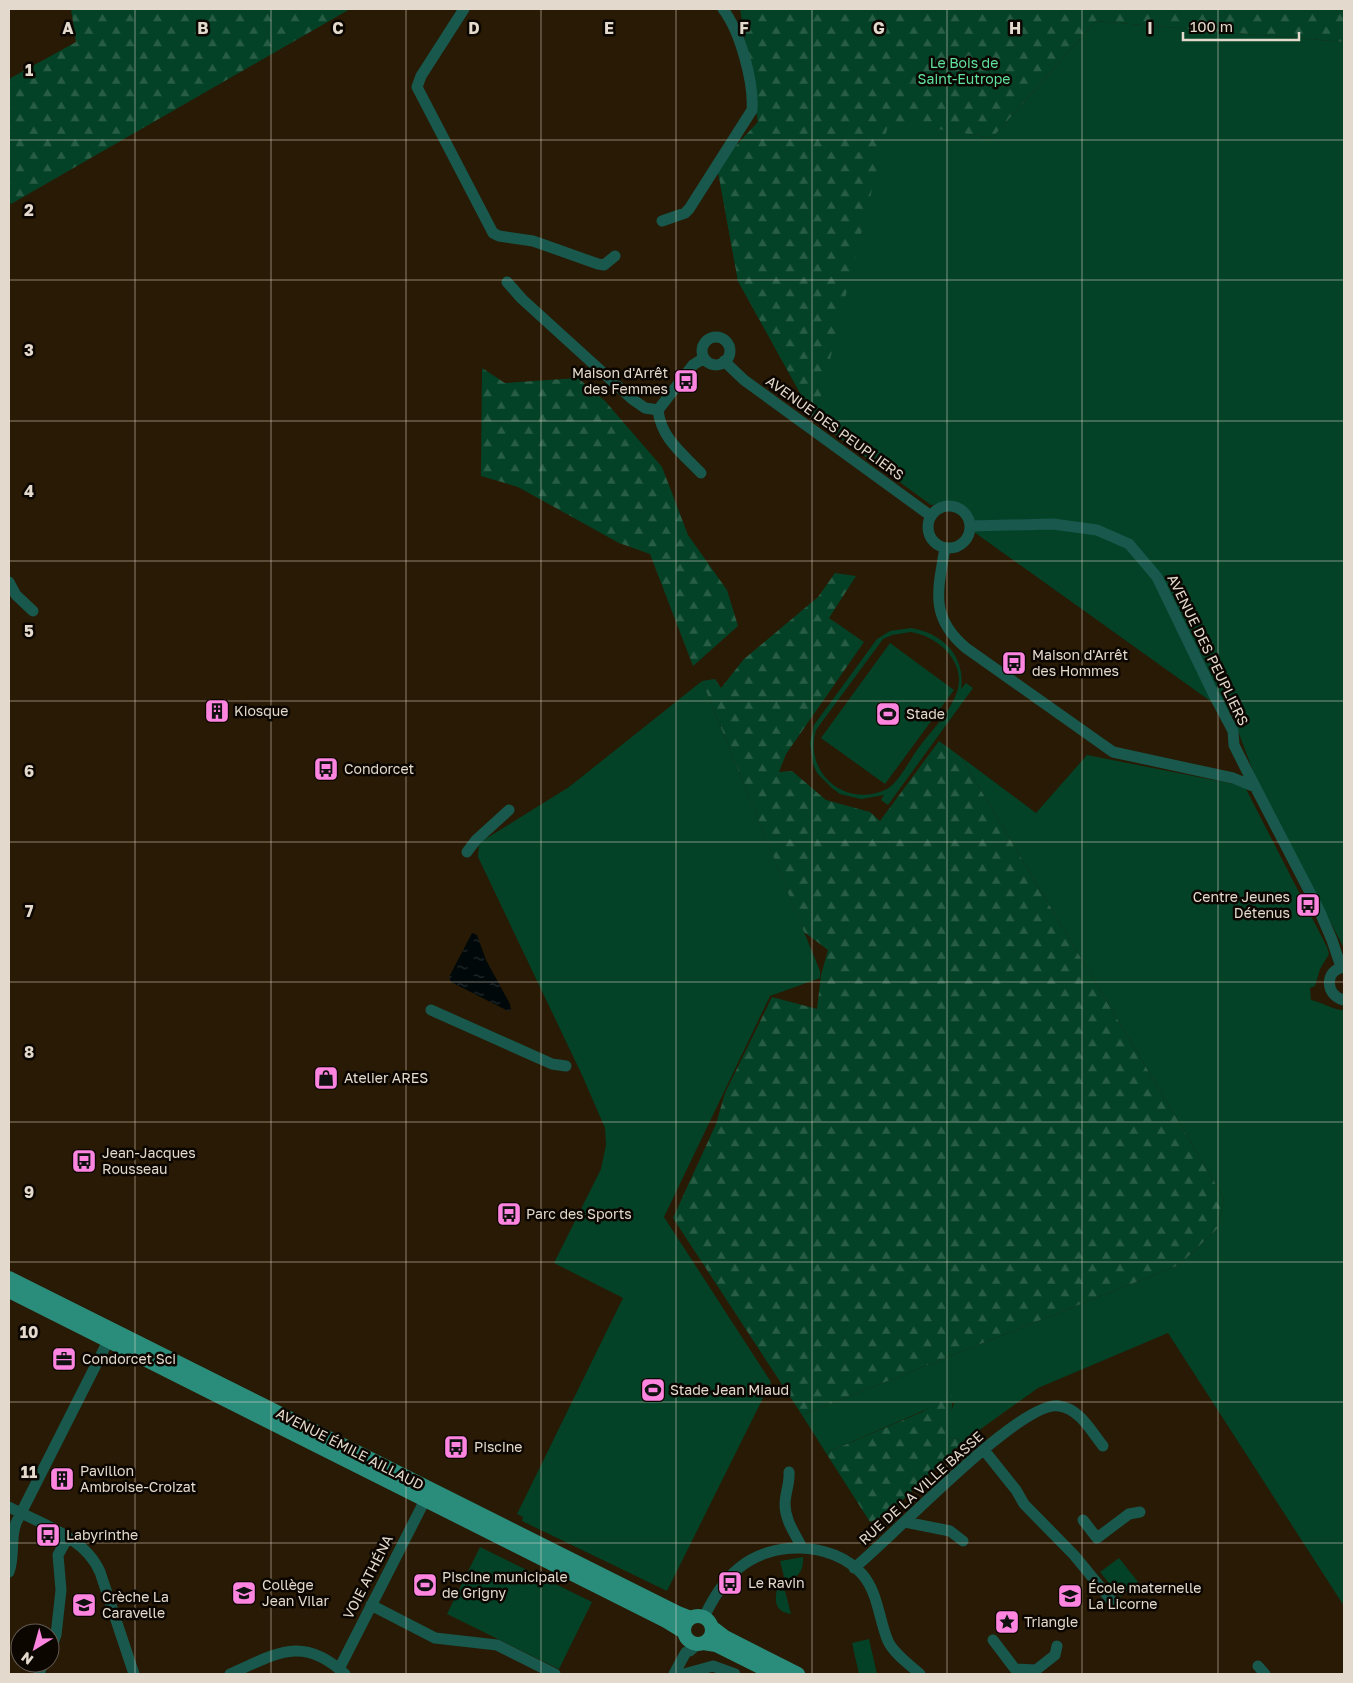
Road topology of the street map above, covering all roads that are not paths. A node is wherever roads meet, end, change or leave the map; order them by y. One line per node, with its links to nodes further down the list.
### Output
1 (464, 9): 4 (street)
2 (723, 9): 3 (street)
3 (662, 221)
4 (615, 256)
5 (507, 282): 8 (street)
6 (704, 358): 7 (street); 7 (street); 8 (street)
7 (724, 361): 10 (street, AVENUE DES PEUPLIERS)
8 (658, 410): 9 (street)
9 (701, 473)
10 (931, 516): 11 (street); 12 (street)
11 (970, 526): 12 (street); 15 (street, AVENUE DES PEUPLIERS)
12 (945, 548): 15 (street)
13 (9, 582): 14 (street)
14 (32, 611)
15 (1255, 787): 18 (street, AVENUE DES PEUPLIERS)
16 (509, 810): 17 (street)
17 (467, 852)
18 (1342, 967): 19 (street, AVENUE DES PEUPLIERS)
19 (1344, 1000)
20 (432, 1010): 21 (street)
21 (566, 1066)
22 (9, 1278): 41 (main road, AVENUE ÉMILE AILLAUD)
23 (9, 1291): 24 (main road, AVENUE ÉMILE AILLAUD)
24 (108, 1341): 28 (main road, AVENUE ÉMILE AILLAUD); 31 (street)
25 (1103, 1446): 26 (street, RUE DE LA VILLE BASSE)
26 (984, 1450): 33 (street, RUE DE LA VILLE BASSE); 39 (street)
27 (789, 1472): 36 (street)
28 (425, 1500): 40 (street, VOIE ATHÉNA); 43 (main road, AVENUE ÉMILE AILLAUD)
29 (9, 1508): 31 (street)
30 (1140, 1512): 32 (street)
31 (21, 1514): 34 (street); 38 (street)
32 (1083, 1520)
33 (905, 1522): 35 (street); 37 (street, RUE DE LA VILLE BASSE)
34 (68, 1537): 42 (street); 50 (street)
35 (963, 1541)
36 (802, 1548): 37 (street); 41 (street)
37 (854, 1568): 58 (street)
38 (9, 1572)
39 (1110, 1600)
40 (371, 1605): 48 (street, VOIE ATHÉNA); 52 (street)
41 (702, 1621): 43 (main road); 45 (main road); 57 (main road, AVENUE ÉMILE AILLAUD)
42 (57, 1623)
43 (685, 1634): 45 (main road); 47 (street)
44 (993, 1640): 49 (street)
45 (701, 1643): 47 (street); 56 (main road)
46 (1057, 1646): 49 (street)
47 (686, 1652): 53 (street)
48 (342, 1672): 51 (street)
49 (1012, 1672)
50 (134, 1674)
51 (230, 1674)
52 (555, 1674)
53 (674, 1674)
54 (684, 1674): 55 (street)
55 (735, 1674)
56 (774, 1674)
57 (798, 1674)
58 (920, 1674)

